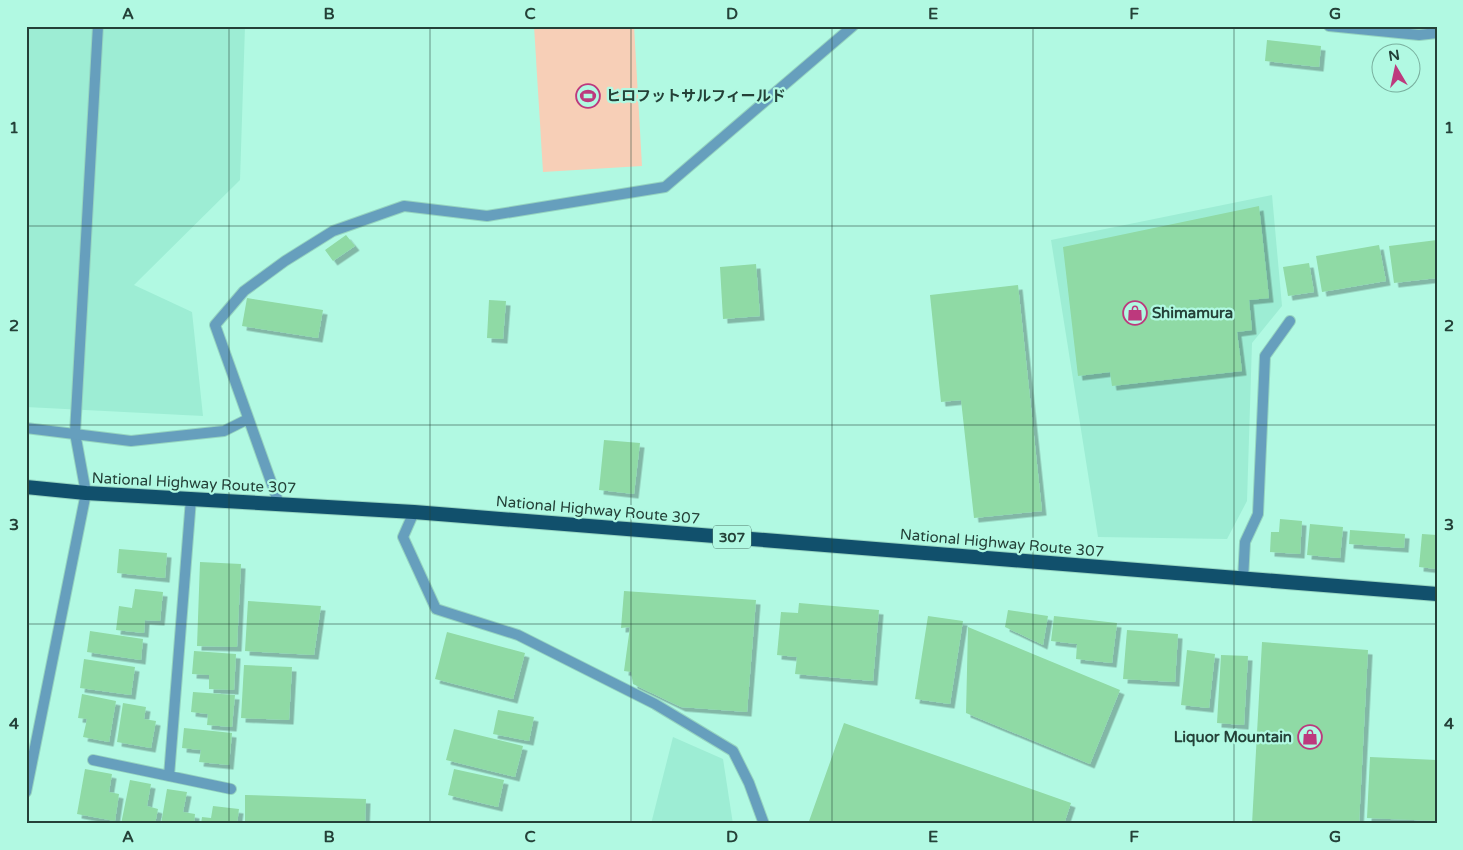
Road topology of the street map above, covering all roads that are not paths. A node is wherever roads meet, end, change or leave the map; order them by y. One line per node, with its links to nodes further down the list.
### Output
1 (98, 26): 9 (street)
2 (854, 26): 7 (street)
3 (1329, 26): 4 (street)
4 (1419, 31): 5 (street)
5 (1437, 33)
6 (1290, 321): 15 (street)
7 (248, 419): 9 (street); 13 (street)
8 (26, 428): 9 (street)
9 (75, 433): 11 (street)
10 (26, 487): 11 (highway, National Highway Route 307 / 307)
11 (86, 493): 12 (highway, National Highway Route 307 / 307); 20 (street)
12 (191, 499): 13 (highway, National Highway Route 307 / 307); 18 (street)
13 (279, 504): 14 (highway, National Highway Route 307 / 307)
14 (414, 512): 15 (highway, National Highway Route 307 / 307); 21 (street)
15 (1243, 579): 16 (highway, National Highway Route 307 / 307)
16 (1437, 594)
17 (93, 760): 18 (street)
18 (169, 776): 19 (street)
19 (231, 789)
20 (26, 792)
21 (764, 824)

